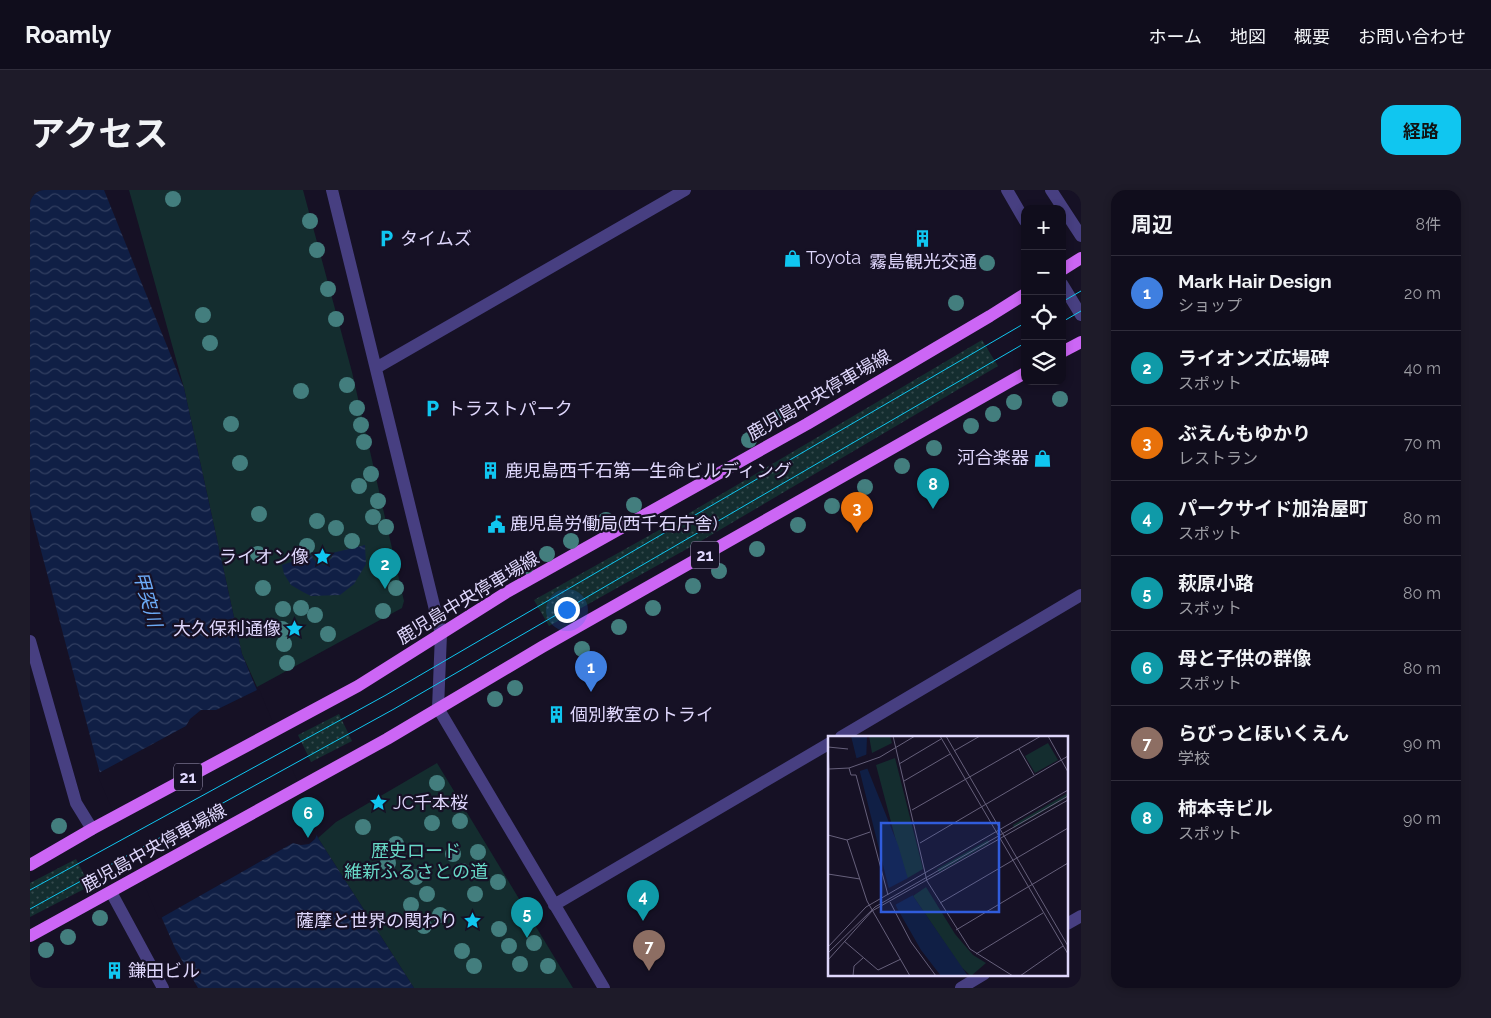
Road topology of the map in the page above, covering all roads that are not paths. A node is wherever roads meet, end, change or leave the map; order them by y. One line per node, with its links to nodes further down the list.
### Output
1 (332, 190): 14 (street)
2 (685, 190): 14 (street)
3 (1007, 190): 5 (street)
4 (1051, 190): 6 (street)
5 (1021, 214)
6 (1081, 236)
7 (1081, 258): 8 (main road)
8 (1066, 267)
9 (1066, 291): 11 (street)
10 (1023, 295): 17 (main road, 鹿児島中央停車場線 / 21)
11 (1081, 315)
12 (1081, 342): 13 (main road)
13 (1066, 350)
14 (376, 368): 17 (street)
15 (1021, 375): 19 (main road, 鹿児島中央停車場線 / 21)
16 (1081, 595): 20 (street)
17 (441, 634): 19 (street); 22 (main road, 鹿児島中央停車場線 / 21)
18 (30, 641): 22 (street)
19 (438, 708): 24 (main road, 鹿児島中央停車場線 / 21); 25 (street)
20 (843, 736)
21 (828, 744): 25 (street)
22 (92, 829): 23 (main road, 鹿児島中央停車場線 / 21)
23 (30, 865)
24 (111, 892): 28 (main road, 鹿児島中央停車場線 / 21); 30 (street)
25 (554, 905): 31 (street)
26 (1081, 916): 27 (street)
27 (1068, 923)
28 (30, 936)
29 (981, 976): 32 (street)
30 (162, 988)
31 (604, 988)
32 (961, 988)

